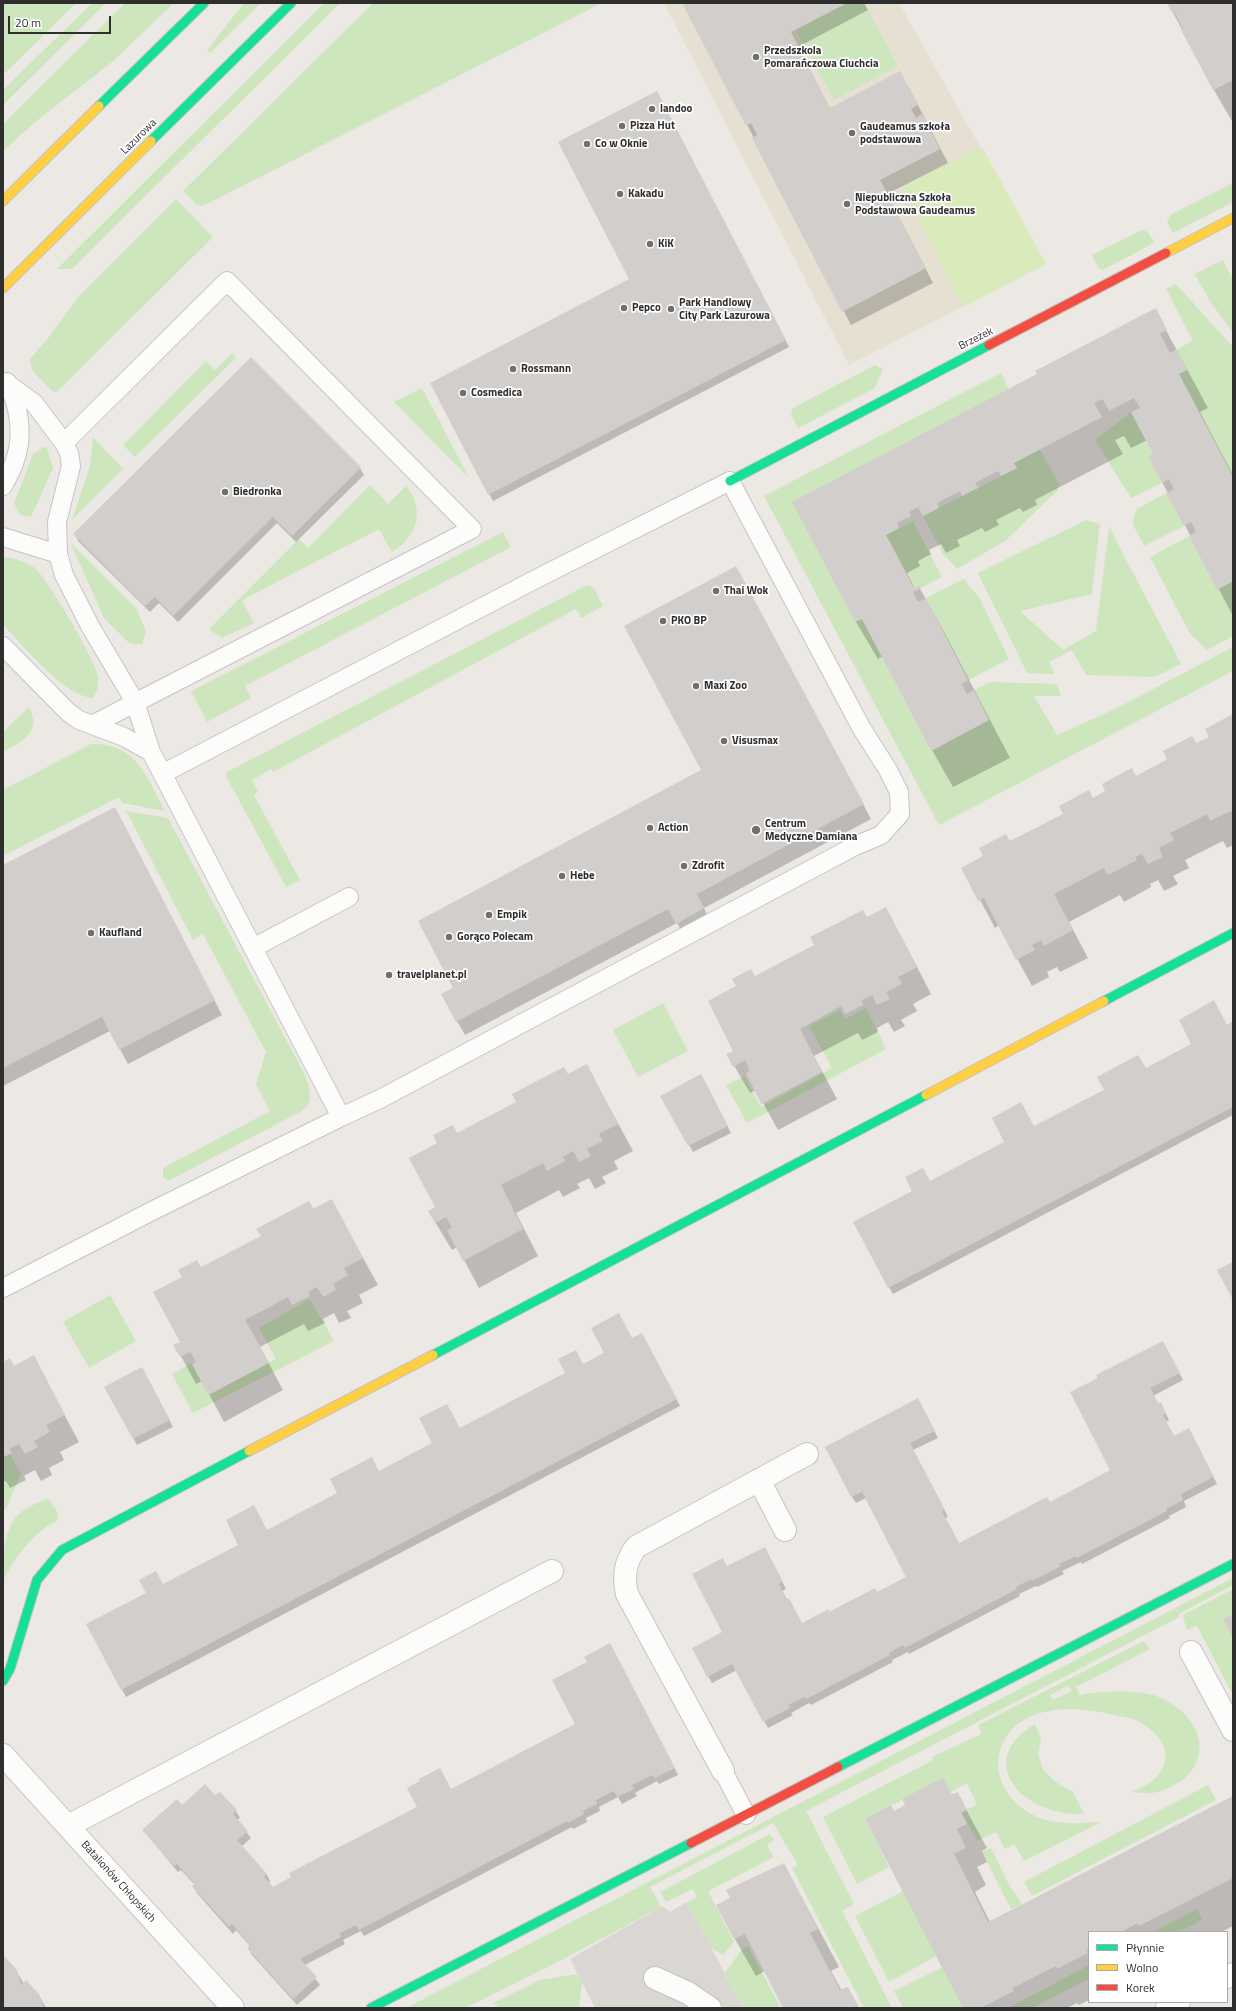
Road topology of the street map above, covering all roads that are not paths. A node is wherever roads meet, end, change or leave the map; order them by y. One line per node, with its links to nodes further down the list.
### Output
1 (204, 3): 3 (street)
2 (291, 3): 5 (street, Lazurowa)
3 (3, 201)
4 (1233, 218): 8 (street, Brzeżek)
5 (3, 288)
6 (5, 380): 7 (lane); 9 (lane)
7 (64, 443): 11 (lane); 13 (lane)
8 (730, 481): 16 (lane); 20 (lane)
9 (3, 486)
10 (3, 536): 11 (lane)
11 (58, 554): 13 (lane)
12 (3, 646): 14 (lane)
13 (135, 702): 14 (lane); 15 (lane)
14 (92, 725): 15 (lane)
15 (150, 752): 16 (lane)
16 (162, 774): 19 (lane)
17 (350, 897): 19 (lane)
18 (1233, 933): 28 (street)
19 (253, 948): 20 (lane)
20 (341, 1117): 21 (lane)
21 (3, 1288)
22 (807, 1454): 23 (street)
23 (759, 1480): 24 (street); 31 (street)
24 (785, 1530)
25 (1233, 1564): 32 (street)
26 (552, 1571): 33 (street)
27 (1191, 1652): 29 (street)
28 (3, 1680)
29 (1233, 1730)
30 (3, 1755): 33 (street, Batalionów Chłopskich)
31 (723, 1771): 32 (lane)
32 (746, 1815): 37 (street)
33 (68, 1826): 36 (street, Batalionów Chłopskich)
34 (655, 1978): 38 (street)
35 (1176, 2003): 39 (street)
36 (233, 2008)
37 (371, 2008)
38 (710, 2008)
39 (1167, 2008)

